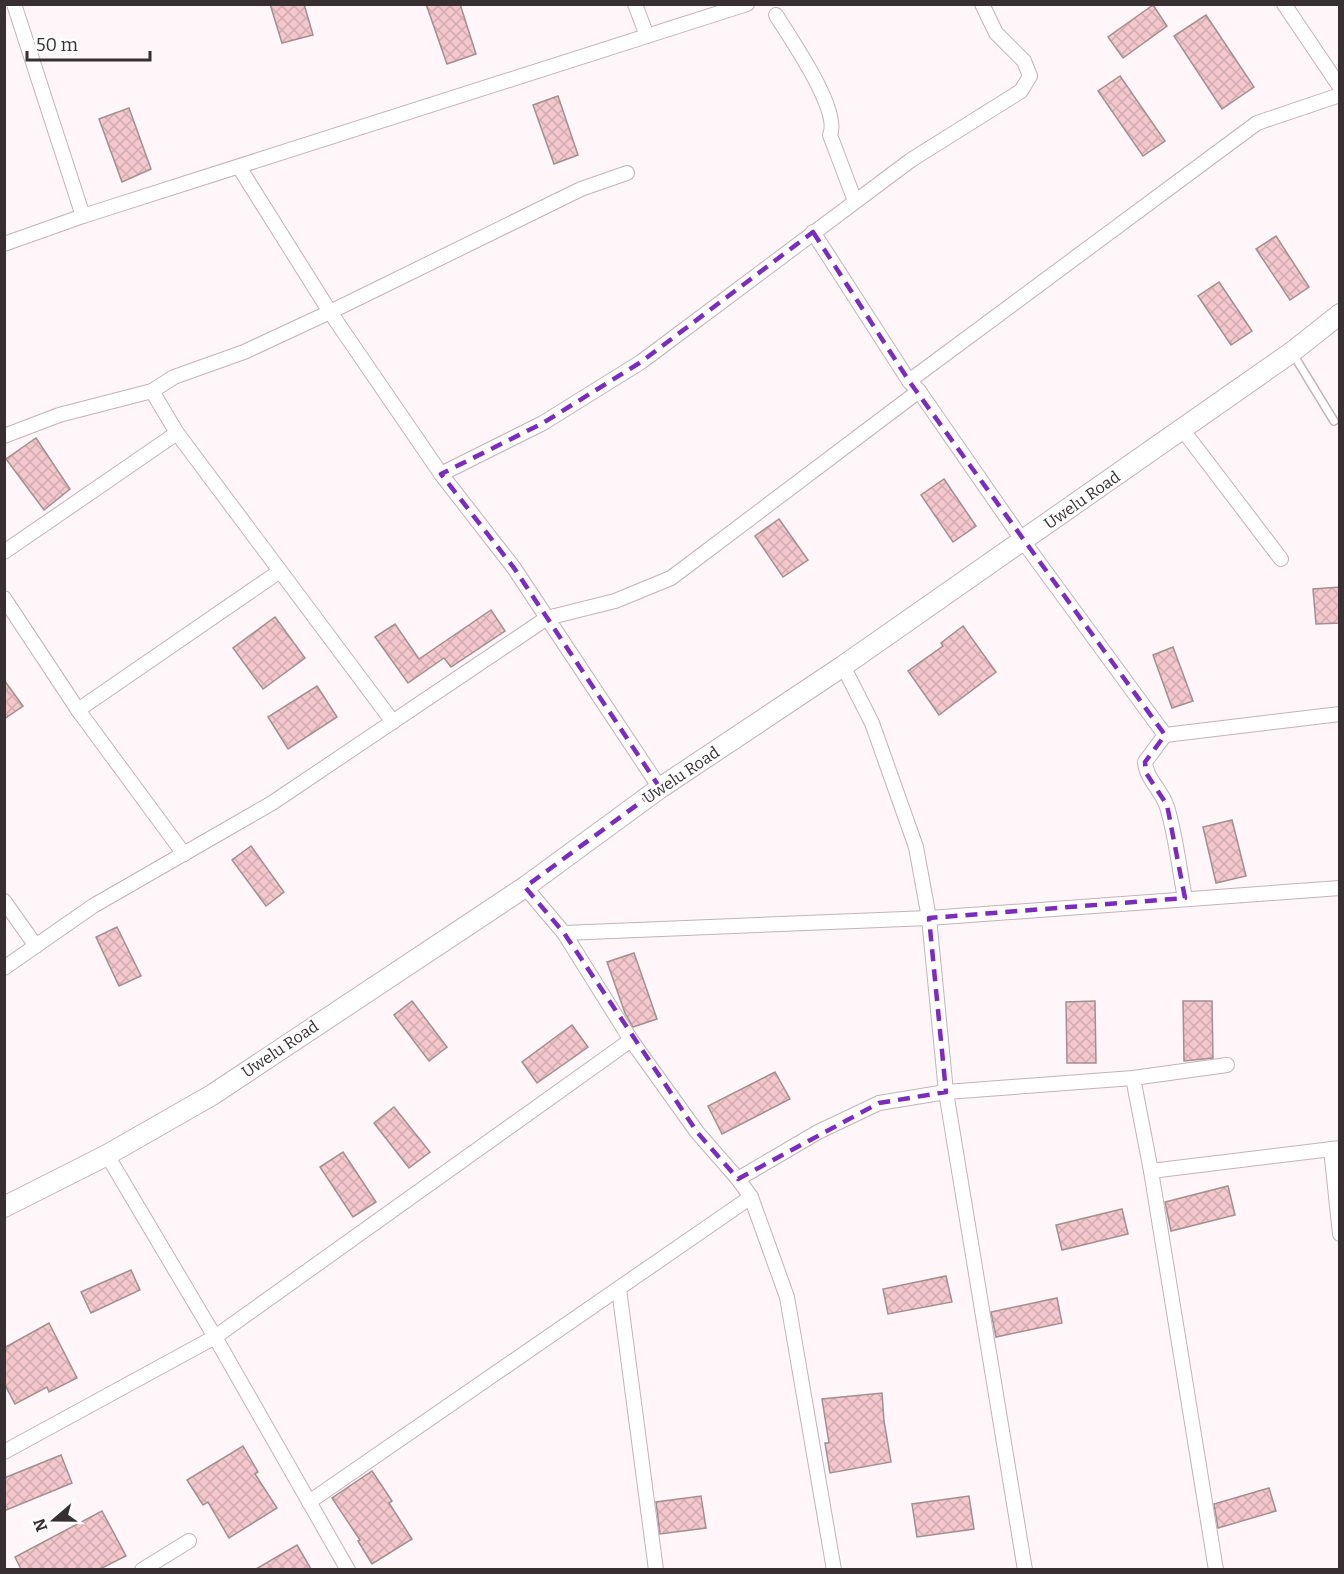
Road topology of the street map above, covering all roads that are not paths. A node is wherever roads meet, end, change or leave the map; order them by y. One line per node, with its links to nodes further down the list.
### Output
1 (14, 4): 13 (street)
2 (635, 4): 7 (street)
3 (747, 4): 7 (street)
4 (982, 4): 12 (street)
5 (1284, 4): 8 (street)
6 (776, 15): 12 (street)
7 (647, 36): 10 (street)
8 (1340, 87)
9 (1340, 95): 19 (street)
10 (239, 167): 13 (street); 16 (street)
11 (627, 173): 16 (street)
12 (855, 201): 14 (street)
13 (83, 216): 15 (street)
14 (813, 232): 19 (street); 25 (street)
15 (4, 244)
16 (330, 312): 20 (street); 25 (street)
17 (1340, 314): 18 (street, Uwelu Road)
18 (1292, 352): 21 (lane); 22 (street, Uwelu Road)
19 (914, 386): 26 (street); 31 (street)
20 (153, 391): 23 (street); 24 (street)
21 (1334, 421)
22 (1182, 429): 26 (street, Uwelu Road); 28 (street)
23 (177, 433): 27 (street); 29 (street)
24 (4, 436)
25 (441, 474): 31 (street)
26 (1023, 541): 32 (street, Uwelu Road); 36 (street)
27 (4, 552)
28 (1281, 559)
29 (279, 571): 33 (street); 35 (street)
30 (4, 598): 33 (street)
31 (547, 618): 35 (street); 37 (street)
32 (843, 666): 37 (street, Uwelu Road); 43 (street)
33 (78, 710): 38 (street)
34 (1340, 714): 36 (street)
35 (393, 722): 38 (street)
36 (1165, 735): 41 (street)
37 (660, 788): 39 (street, Uwelu Road)
38 (184, 854): 45 (street)
39 (525, 887): 44 (street); 52 (street, Uwelu Road)
40 (1340, 888): 41 (street)
41 (1185, 898): 43 (street)
42 (4, 901): 45 (street)
43 (929, 918): 44 (street); 50 (street)
44 (564, 933): 47 (street)
45 (36, 946): 46 (street)
46 (4, 968)
47 (631, 1040): 54 (street); 59 (street)
48 (1227, 1065): 49 (street)
49 (1133, 1078): 50 (street); 53 (street)
50 (946, 1092): 54 (street); 67 (street)
51 (1335, 1148): 53 (street); 57 (street)
52 (107, 1155): 56 (street, Uwelu Road); 59 (street)
53 (1151, 1171): 68 (street)
54 (738, 1179): 55 (street)
55 (751, 1197): 58 (street); 66 (street)
56 (4, 1207)
57 (1340, 1234)
58 (619, 1289): 61 (street); 65 (street)
59 (215, 1337): 60 (street); 61 (street)
60 (4, 1452)
61 (309, 1502): 64 (street)
62 (189, 1541): 63 (street)
63 (142, 1569)
64 (348, 1569)
65 (656, 1569)
66 (834, 1569)
67 (1025, 1569)
68 (1216, 1569)

